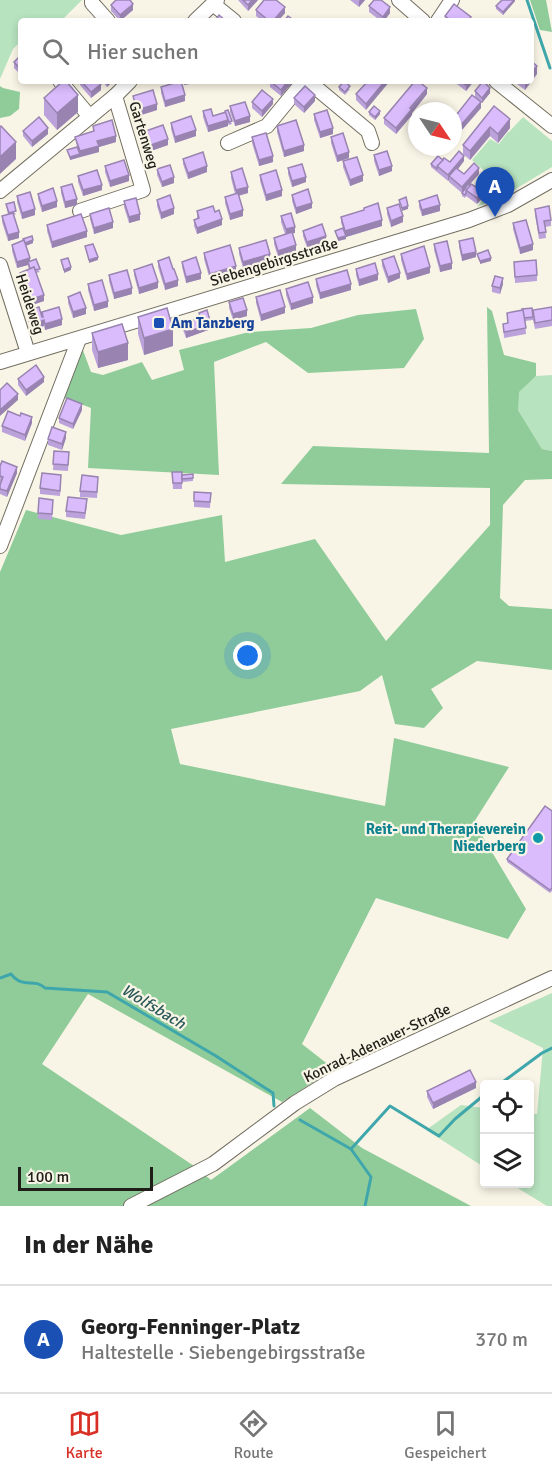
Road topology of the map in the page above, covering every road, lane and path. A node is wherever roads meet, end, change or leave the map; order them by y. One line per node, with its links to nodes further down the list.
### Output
1 (92, 0): 5 (street)
2 (399, 0): 8 (street)
3 (452, 0): 9 (street)
4 (214, 2): 6 (street); 7 (street)
5 (105, 18)
6 (198, 18)
7 (231, 18)
8 (420, 18)
9 (440, 18)
10 (62, 84): 16 (street)
11 (127, 84): 15 (street, Gartenweg)
12 (302, 84): 18 (street)
13 (312, 84): 19 (street)
14 (500, 84): 17 (street)
15 (115, 96): 16 (street, Gartenweg); 22 (street, Gartenweg)
16 (90, 117): 21 (street, Gartenweg)
17 (552, 126)
18 (228, 143)
19 (372, 143)
20 (552, 180): 24 (street, Siebengebirgsstraße)
21 (0, 191)
22 (80, 211)
23 (0, 265): 25 (street, Heideweg)
24 (79, 339): 25 (street, Siebengebirgsstraße); 27 (street)
25 (28, 353): 26 (street, Siebengebirgsstraße)
26 (0, 362)
27 (0, 546)
28 (552, 978): 29 (street, Konrad-Adenauer-Straße)
29 (131, 1206)

